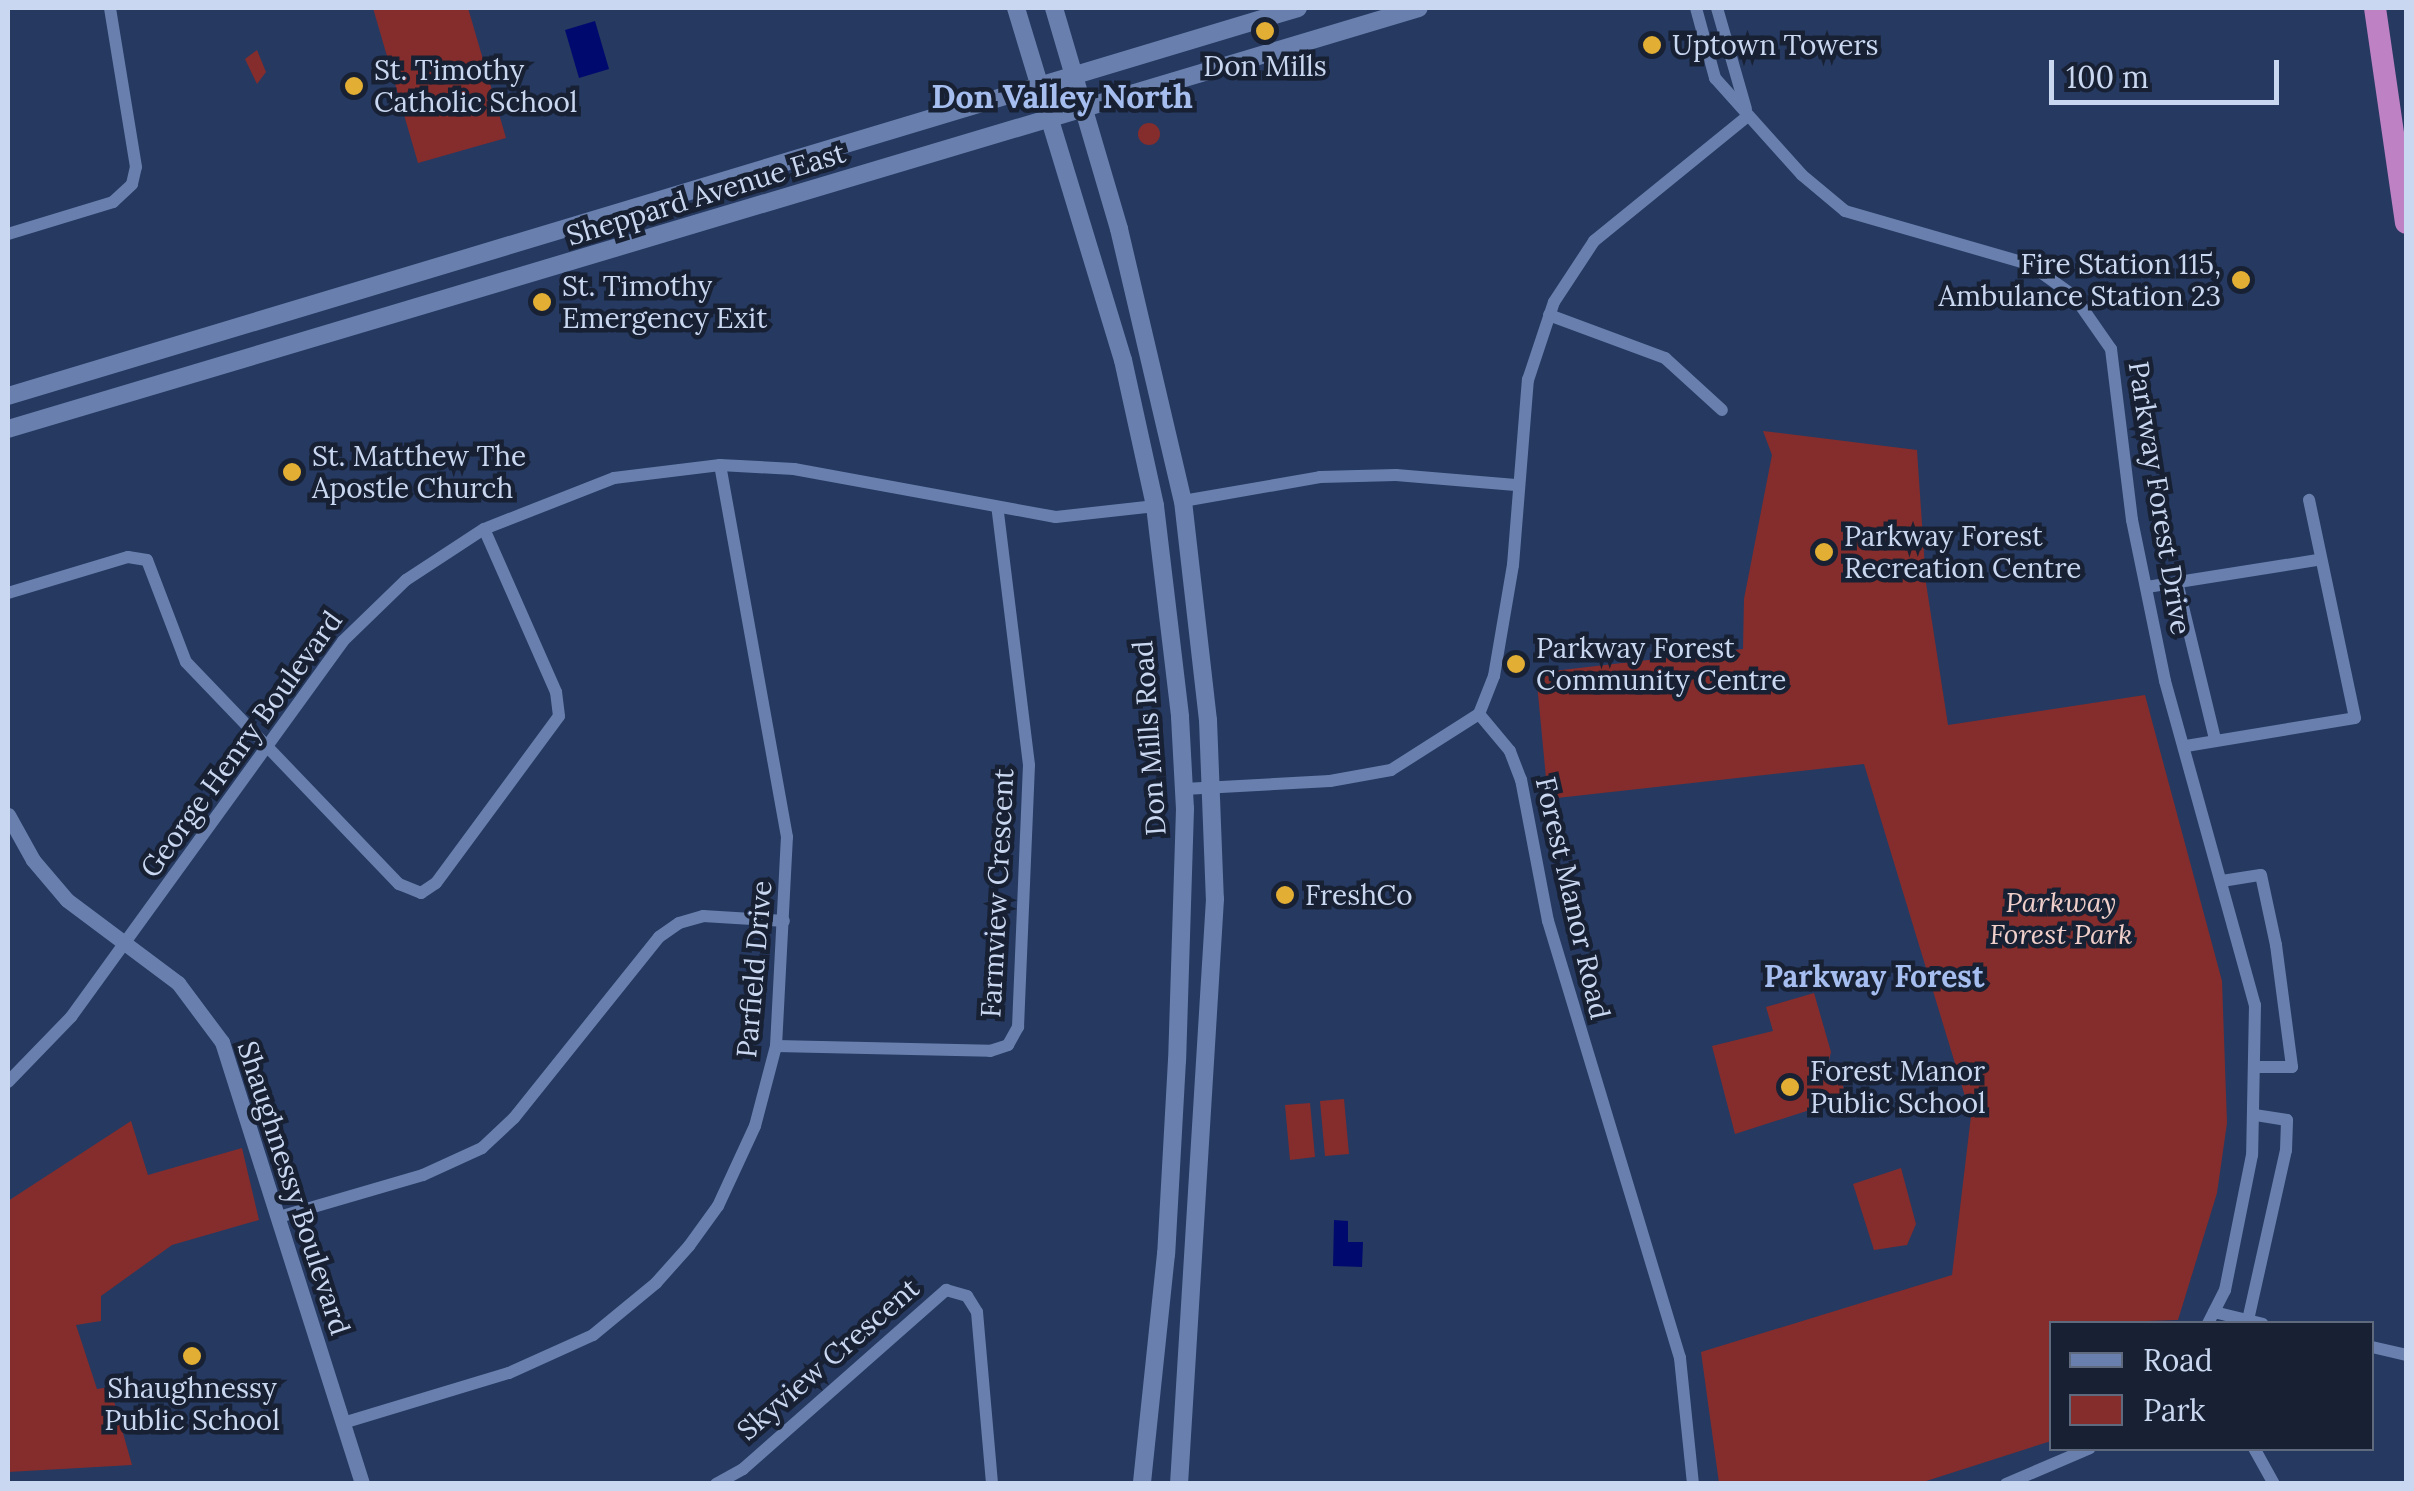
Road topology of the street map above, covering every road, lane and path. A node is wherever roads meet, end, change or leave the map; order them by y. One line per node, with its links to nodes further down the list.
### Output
1 (110, 8): 15 (street)
2 (1016, 8): 10 (main road, Don Mills Road)
3 (1054, 8): 9 (main road, Don Mills Road)
4 (1298, 8): 9 (main road, Sheppard Avenue East)
5 (1419, 8): 11 (main road, Sheppard Avenue East)
6 (1696, 8): 12 (street, Parkway Forest Drive)
7 (1717, 8): 12 (street, Parkway Forest Drive)
8 (2372, 8): 14 (highway)
9 (1072, 74): 10 (main road, Sheppard Avenue East); 11 (main road, Don Mills Road)
10 (1040, 83): 13 (main road, Don Mills Road); 17 (main road, Sheppard Avenue East)
11 (1084, 110): 13 (main road, Sheppard Avenue East); 23 (main road, Don Mills Road)
12 (1748, 116): 16 (street); 29 (street, Parkway Forest Drive)
13 (1051, 119): 19 (main road, Sheppard Avenue East); 24 (main road, Don Mills Road)
14 (2406, 223)
15 (8, 234)
16 (1549, 315): 18 (street); 21 (street)
17 (8, 396)
18 (1722, 410)
19 (8, 429)
20 (720, 465): 25 (street, George Henry Boulevard); 26 (street, George Henry Boulevard); 39 (street, Parfield Drive)
21 (1516, 485): 23 (street); 31 (street)
22 (2309, 500): 27 (street)
23 (1183, 501): 35 (main road, Don Mills Road)
24 (1155, 506): 25 (street, George Henry Boulevard); 36 (main road, Don Mills Road)
25 (998, 511): 41 (street, Farmview Crescent)
26 (484, 530): 33 (street, George Henry Boulevard); 33 (street)
27 (2318, 560): 28 (street); 32 (street)
28 (2177, 582): 29 (street); 32 (street)
29 (2148, 587): 34 (street, Parkway Forest Drive)
30 (8, 592): 33 (street)
31 (1479, 714): 35 (street); 59 (street, Forest Manor Road)
32 (2215, 739): 34 (street)
33 (266, 745): 40 (street, George Henry Boulevard)
34 (2186, 746): 38 (street, Parkway Forest Drive)
35 (1212, 786): 36 (street); 58 (main road, Don Mills Road)
36 (1184, 789): 57 (main road, Don Mills Road)
37 (8, 815): 40 (street, Shaughnessy Boulevard)
38 (2222, 881): 42 (street, Parkway Forest Drive); 42 (street)
39 (784, 921): 41 (street, Parfield Drive); 45 (street)
40 (125, 944): 43 (street, George Henry Boulevard); 45 (street, Shaughnessy Boulevard)
41 (776, 1046): 51 (street, Parfield Drive)
42 (2255, 1066): 44 (street, Parkway Forest Drive)
43 (8, 1082)
44 (2254, 1115): 46 (street, Parkway Forest Drive); 47 (street)
45 (279, 1218): 51 (street, Shaughnessy Boulevard)
46 (2211, 1318): 47 (street)
47 (2248, 1320): 48 (street)
48 (2252, 1321)
49 (2374, 1347): 50 (street)
50 (2406, 1355)
51 (343, 1423): 54 (street, Shaughnessy Boulevard)
52 (2083, 1451): 60 (street)
53 (2256, 1451): 61 (street)
54 (362, 1484)
55 (716, 1484): 56 (street, Skyview Crescent)
56 (992, 1484)
57 (1142, 1484)
58 (1178, 1484)
59 (1693, 1484)
60 (2006, 1484)
61 (2274, 1484)

